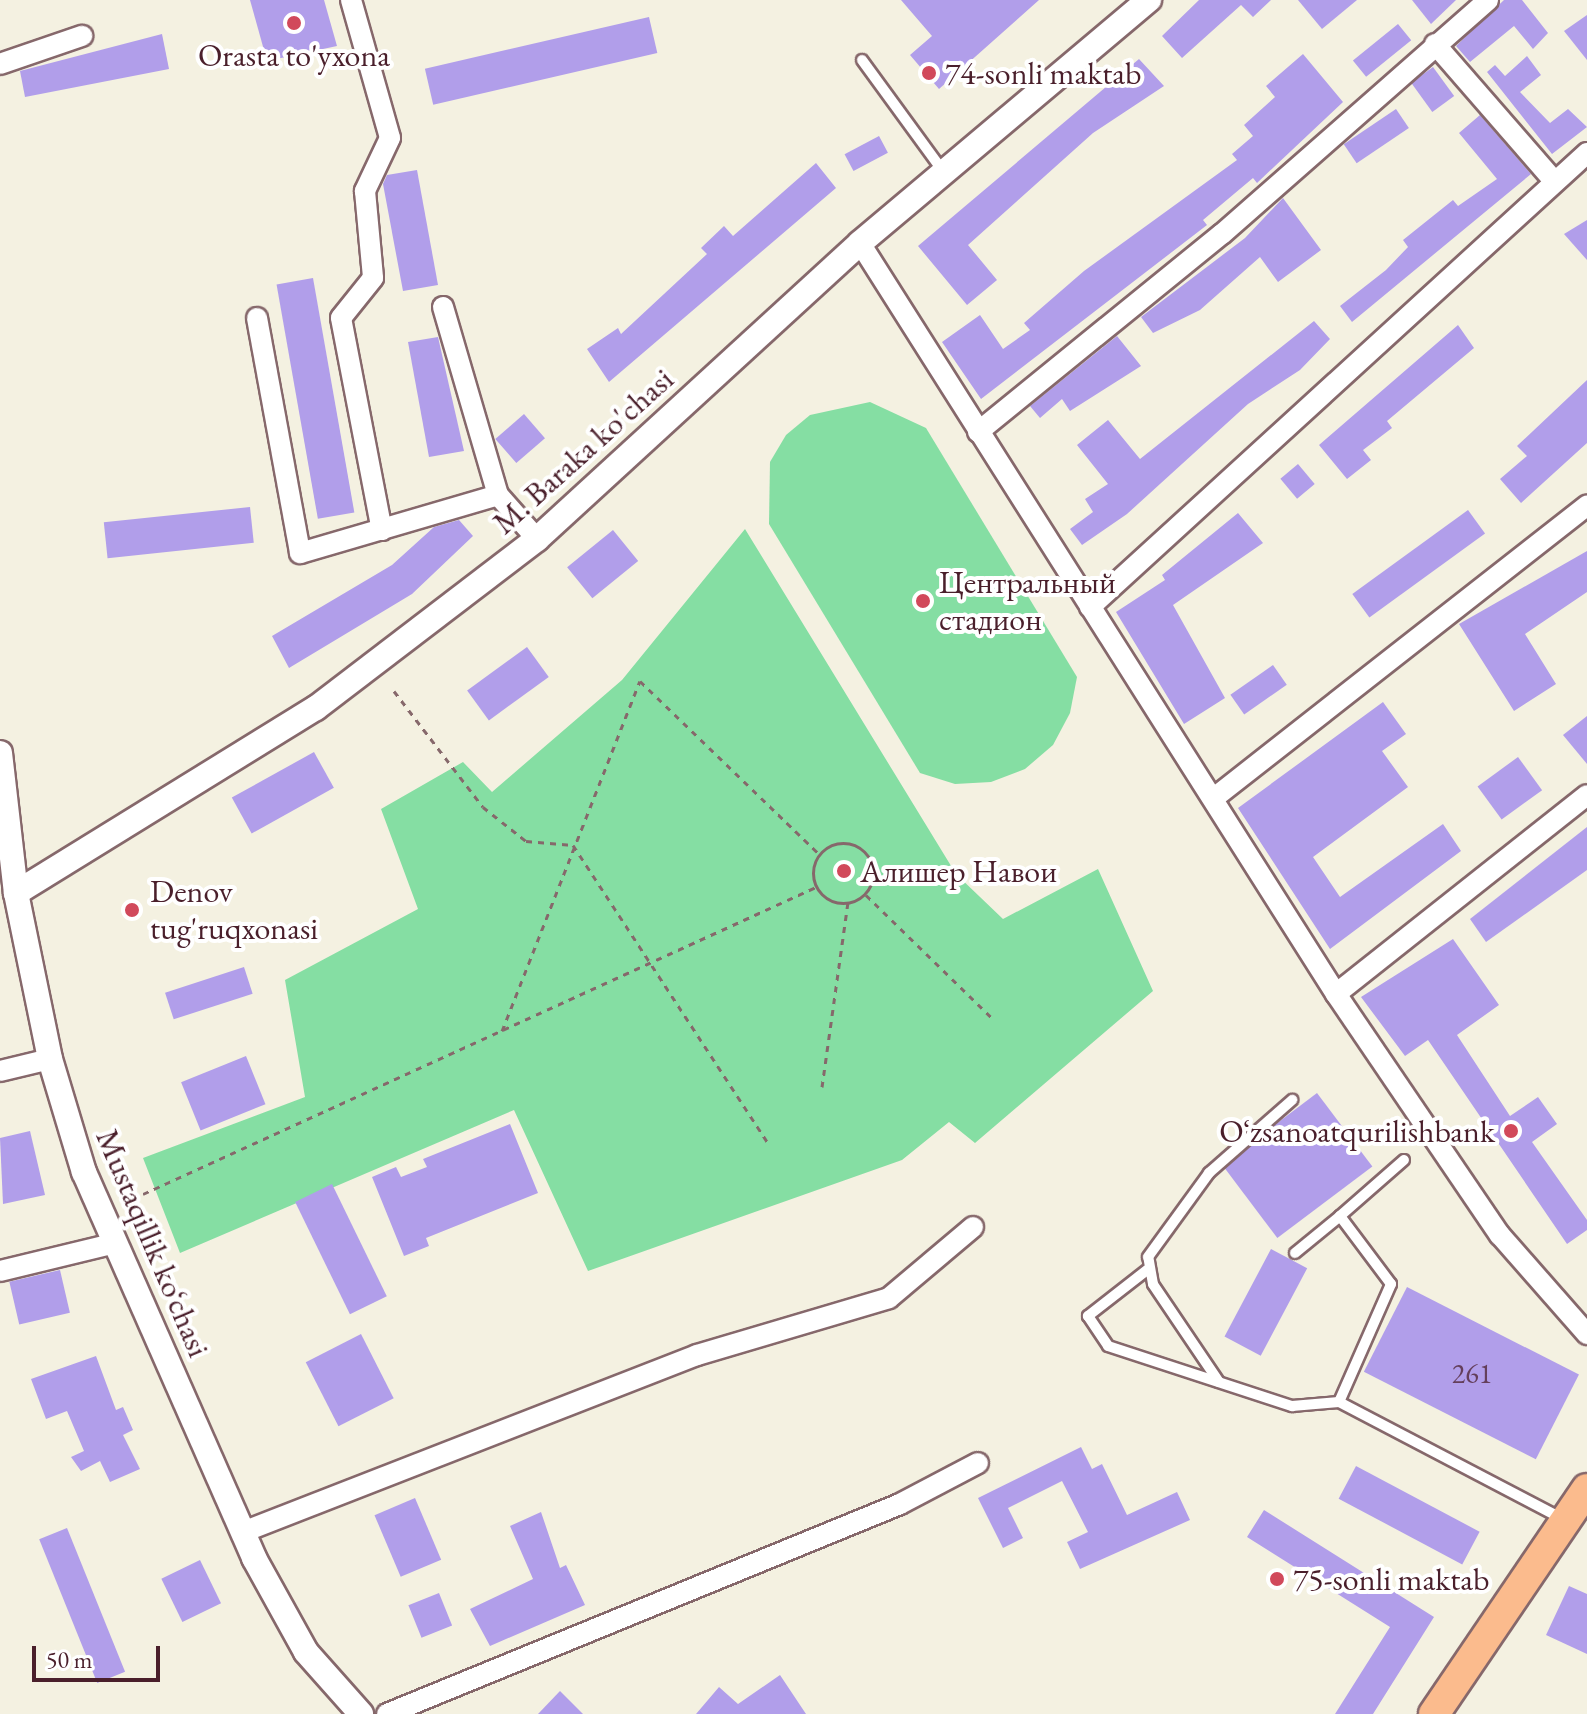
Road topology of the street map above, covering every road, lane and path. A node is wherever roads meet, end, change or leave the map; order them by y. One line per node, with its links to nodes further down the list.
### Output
1 (351, 0): 17 (street)
2 (1149, 0): 9 (street, M. Baraka ko'chasi)
3 (1488, 0): 5 (street)
4 (82, 36): 7 (street)
5 (1435, 44): 10 (street); 14 (street)
6 (862, 60): 9 (lane)
7 (0, 64)
8 (1584, 160): 10 (street)
9 (944, 173): 11 (street, M. Baraka ko'chasi)
10 (1554, 181): 19 (street)
11 (860, 243): 14 (street); 18 (street, M. Baraka ko'chasi)
12 (443, 307): 15 (street)
13 (257, 318): 17 (street)
14 (978, 432): 19 (street)
15 (498, 495): 17 (street); 18 (street)
16 (1587, 506): 23 (street)
17 (382, 530)
18 (537, 539): 27 (street, M. Baraka ko'chasi)
19 (1090, 607): 23 (street)
20 (394, 691): 24 (path)
21 (0, 753): 27 (street, Mustaqillik ko‘chasi)
22 (1587, 795): 31 (street)
23 (1214, 798): 31 (street)
24 (573, 845): 25 (path); 30 (path); 33 (path)
25 (819, 854): 26 (path); 28 (path)
26 (816, 887): 29 (path); 30 (path)
27 (8, 894): 34 (street, Mustaqillik ko‘chasi)
28 (865, 894): 29 (path); 32 (path)
29 (848, 903): 36 (path)
30 (651, 963): 33 (path); 38 (path)
31 (1336, 994): 47 (street)
32 (995, 1021)
33 (502, 1031): 40 (path)
34 (50, 1059): 35 (street); 43 (street, Mustaqillik ko‘chasi)
35 (0, 1071)
36 (822, 1087)
37 (1292, 1100): 45 (lane)
38 (769, 1145)
39 (1404, 1160): 41 (lane)
40 (143, 1194)
41 (1340, 1216): 44 (lane); 49 (lane)
42 (973, 1227): 52 (street)
43 (112, 1244): 46 (street); 52 (street, Mustaqillik ko‘chasi)
44 (1295, 1253)
45 (1147, 1270): 48 (lane); 48 (lane)
46 (0, 1271)
47 (1587, 1334)
48 (1219, 1382): 49 (lane)
49 (1339, 1402): 51 (lane)
50 (978, 1463): 54 (street)
51 (1580, 1508): 55 (main road)
52 (243, 1532): 53 (street, Mustaqillik ko‘chasi)
53 (361, 1714)
54 (387, 1714)
55 (1434, 1714)

